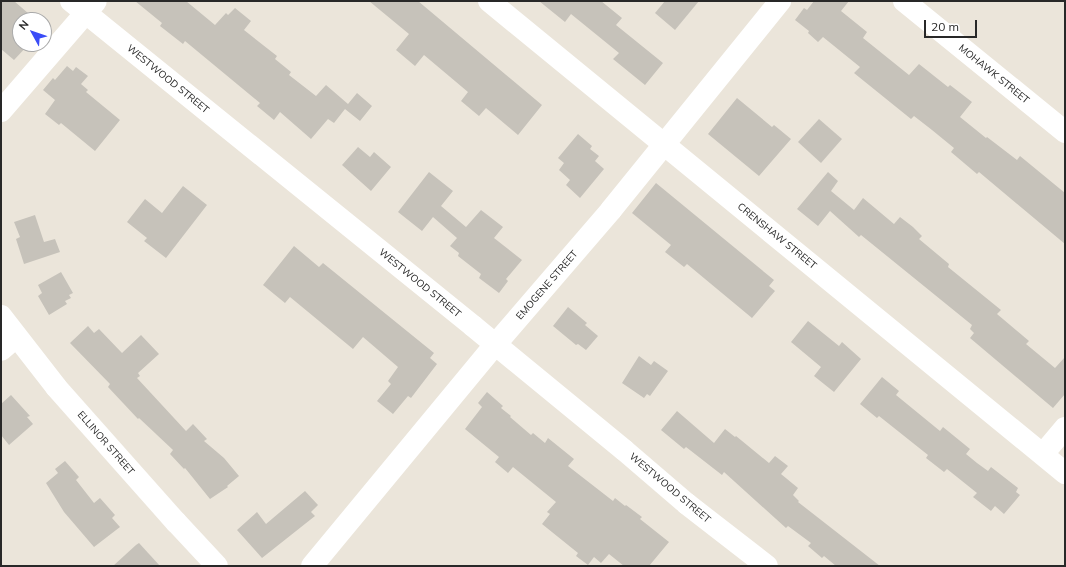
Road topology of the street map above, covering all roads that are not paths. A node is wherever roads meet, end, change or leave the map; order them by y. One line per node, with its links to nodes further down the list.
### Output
1 (489, 1): 7 (street, CRENSHAW STREET)
2 (780, 1): 7 (street, EMOGENE STREET)
3 (904, 1): 6 (street, MOHAWK STREET)
4 (84, 5): 5 (street); 10 (street, WESTWOOD STREET)
5 (1, 111)
6 (1065, 132)
7 (665, 143): 10 (street, EMOGENE STREET); 12 (street, CRENSHAW STREET)
8 (1, 316): 9 (street, ELLINOR STREET)
9 (8, 344): 14 (street, ELLINOR STREET)
10 (495, 345): 15 (street, EMOGENE STREET); 16 (street, WESTWOOD STREET)
11 (1065, 428): 12 (street)
12 (1043, 454): 13 (street, CRENSHAW STREET)
13 (1065, 472)
14 (217, 566)
15 (312, 566)
16 (767, 566)

